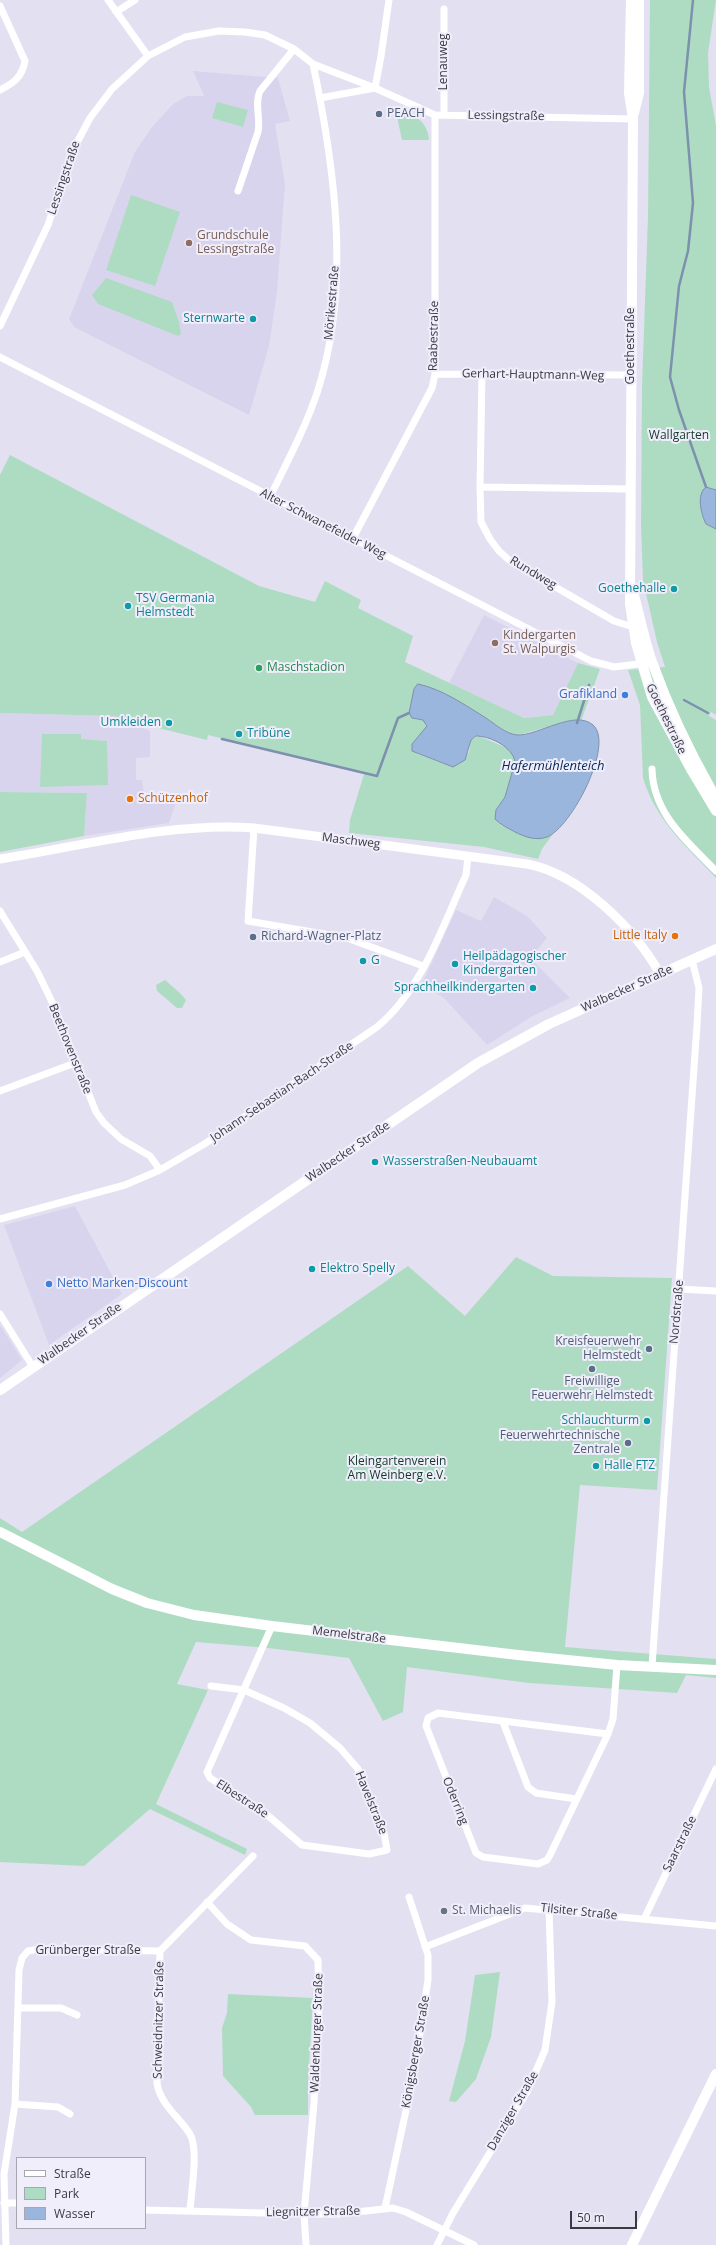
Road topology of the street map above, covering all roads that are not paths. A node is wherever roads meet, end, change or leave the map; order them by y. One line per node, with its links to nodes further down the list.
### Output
1 (108, 0): 8 (street)
2 (135, 0): 8 (street)
3 (389, 0): 12 (street)
4 (631, 0): 17 (main road, Goethestraße)
5 (640, 0): 17 (main road, Goethestraße)
6 (0, 6): 13 (street)
7 (444, 9): 16 (street, Lenauweg)
8 (116, 12): 10 (street)
9 (294, 49): 10 (street, Lessingstraße); 11 (street, Lessingstraße); 18 (street)
10 (148, 56): 19 (street, Lessingstraße)
11 (313, 64): 12 (street, Lessingstraße); 14 (street, Mörikestraße)
12 (375, 88): 14 (street); 15 (street, Lessingstraße)
13 (0, 90)
14 (320, 98): 26 (street, Mörikestraße)
15 (435, 115): 16 (street, Lessingstraße); 21 (street, Raabestraße)
16 (444, 115): 17 (street, Lessingstraße)
17 (633, 119): 23 (main road, Goethestraße)
18 (238, 191)
19 (0, 326)
20 (0, 357): 26 (street, Alter Schwanefelder Weg)
21 (435, 374): 22 (street, Gerhart-Hauptmann-Weg); 27 (street, Raabestraße)
22 (482, 374): 23 (street, Gerhart-Hauptmann-Weg); 24 (street, Rundweg)
23 (631, 375): 25 (main road, Goethestraße)
24 (480, 487): 25 (street); 29 (street, Rundweg)
25 (629, 489): 28 (main road, Goethestraße)
26 (270, 497): 27 (street, Alter Schwanefelder Weg)
27 (353, 538): 31 (street, Alter Schwanefelder Weg)
28 (629, 573): 29 (main road, Goethestraße); 30 (main road, Goethestraße)
29 (633, 627): 31 (main road, Goethestraße)
30 (652, 661): 31 (street, Alter Schwanefelder Weg); 33 (main road, Goethestraße)
31 (641, 664): 34 (main road, Goethestraße)
32 (652, 769): 38 (street)
33 (716, 798)
34 (716, 811)
35 (254, 828): 36 (street, Maschweg); 37 (street, Maschweg); 44 (street)
36 (468, 856): 44 (street, Johann-Sebastian-Bach-Straße); 45 (street, Maschweg)
37 (0, 859)
38 (716, 871)
39 (0, 911): 41 (street, Beethovenstraße)
40 (716, 949): 42 (main road, Walbecker Straße)
41 (25, 952): 43 (street); 46 (street, Beethovenstraße)
42 (692, 960): 45 (main road, Walbecker Straße); 50 (street, Nordstraße)
43 (0, 962)
44 (423, 966): 48 (street, Johann-Sebastian-Bach-Straße)
45 (660, 974): 53 (main road, Walbecker Straße)
46 (75, 1063): 47 (street); 48 (street, Beethovenstraße)
47 (0, 1091)
48 (160, 1170): 49 (street, Johann-Sebastian-Bach-Straße)
49 (0, 1219)
50 (679, 1289): 51 (street); 58 (street, Nordstraße)
51 (716, 1290)
52 (0, 1314): 53 (street)
53 (33, 1367): 54 (main road, Walbecker Straße)
54 (0, 1390)
55 (0, 1532): 56 (main road, Memelstraße)
56 (272, 1626): 57 (main road, Memelstraße); 61 (street, Elbestraße)
57 (617, 1664): 58 (main road, Memelstraße); 63 (street, Oderring)
58 (652, 1666): 59 (main road, Memelstraße)
59 (716, 1670)
60 (211, 1686): 61 (street)
61 (244, 1690): 66 (street, Havelstraße); 66 (street, Elbestraße)
62 (503, 1722): 63 (street, Oderring); 65 (street); 65 (street, Oderring)
63 (608, 1734): 65 (street, Oderring)
64 (716, 1769): 71 (street, Saarstraße)
65 (576, 1799)
66 (381, 1852)
67 (252, 1856): 69 (street, Schweidnitzer Straße)
68 (409, 1897): 73 (street, Königsberger Straße)
69 (207, 1902): 74 (street, Schweidnitzer Straße); 85 (street, Waldenburger Straße)
70 (549, 1909): 71 (street, Tilsiter Straße); 73 (street, Tilsiter Straße); 86 (street, Danziger Straße)
71 (644, 1919): 72 (street, Tilsiter Straße)
72 (716, 1926)
73 (425, 1947): 82 (street, Königsberger Straße)
74 (160, 1952): 75 (street, Grünberger Straße); 84 (street, Schweidnitzer Straße)
75 (20, 2008): 76 (street); 78 (street, Grünberger Straße)
76 (77, 2015)
77 (716, 2074): 92 (main road)
78 (15, 2104): 79 (street); 80 (street, Grünberger Straße)
79 (70, 2114)
80 (4, 2203): 81 (street); 88 (street, Grünberger Straße)
81 (16, 2203)
82 (385, 2208): 85 (street, Liegnitzer Straße); 86 (street, Liegnitzer Straße)
83 (146, 2210): 84 (street, Liegnitzer Straße)
84 (190, 2211): 85 (street, Liegnitzer Straße)
85 (304, 2214): 89 (street, Waldenburger Straße)
86 (444, 2231): 87 (street, Liegnitzer Straße); 90 (street, Danziger Straße)
87 (458, 2242): 91 (street, Liegnitzer Straße)
88 (6, 2245)
89 (306, 2245)
90 (437, 2245)
91 (474, 2245)
92 (632, 2245)

